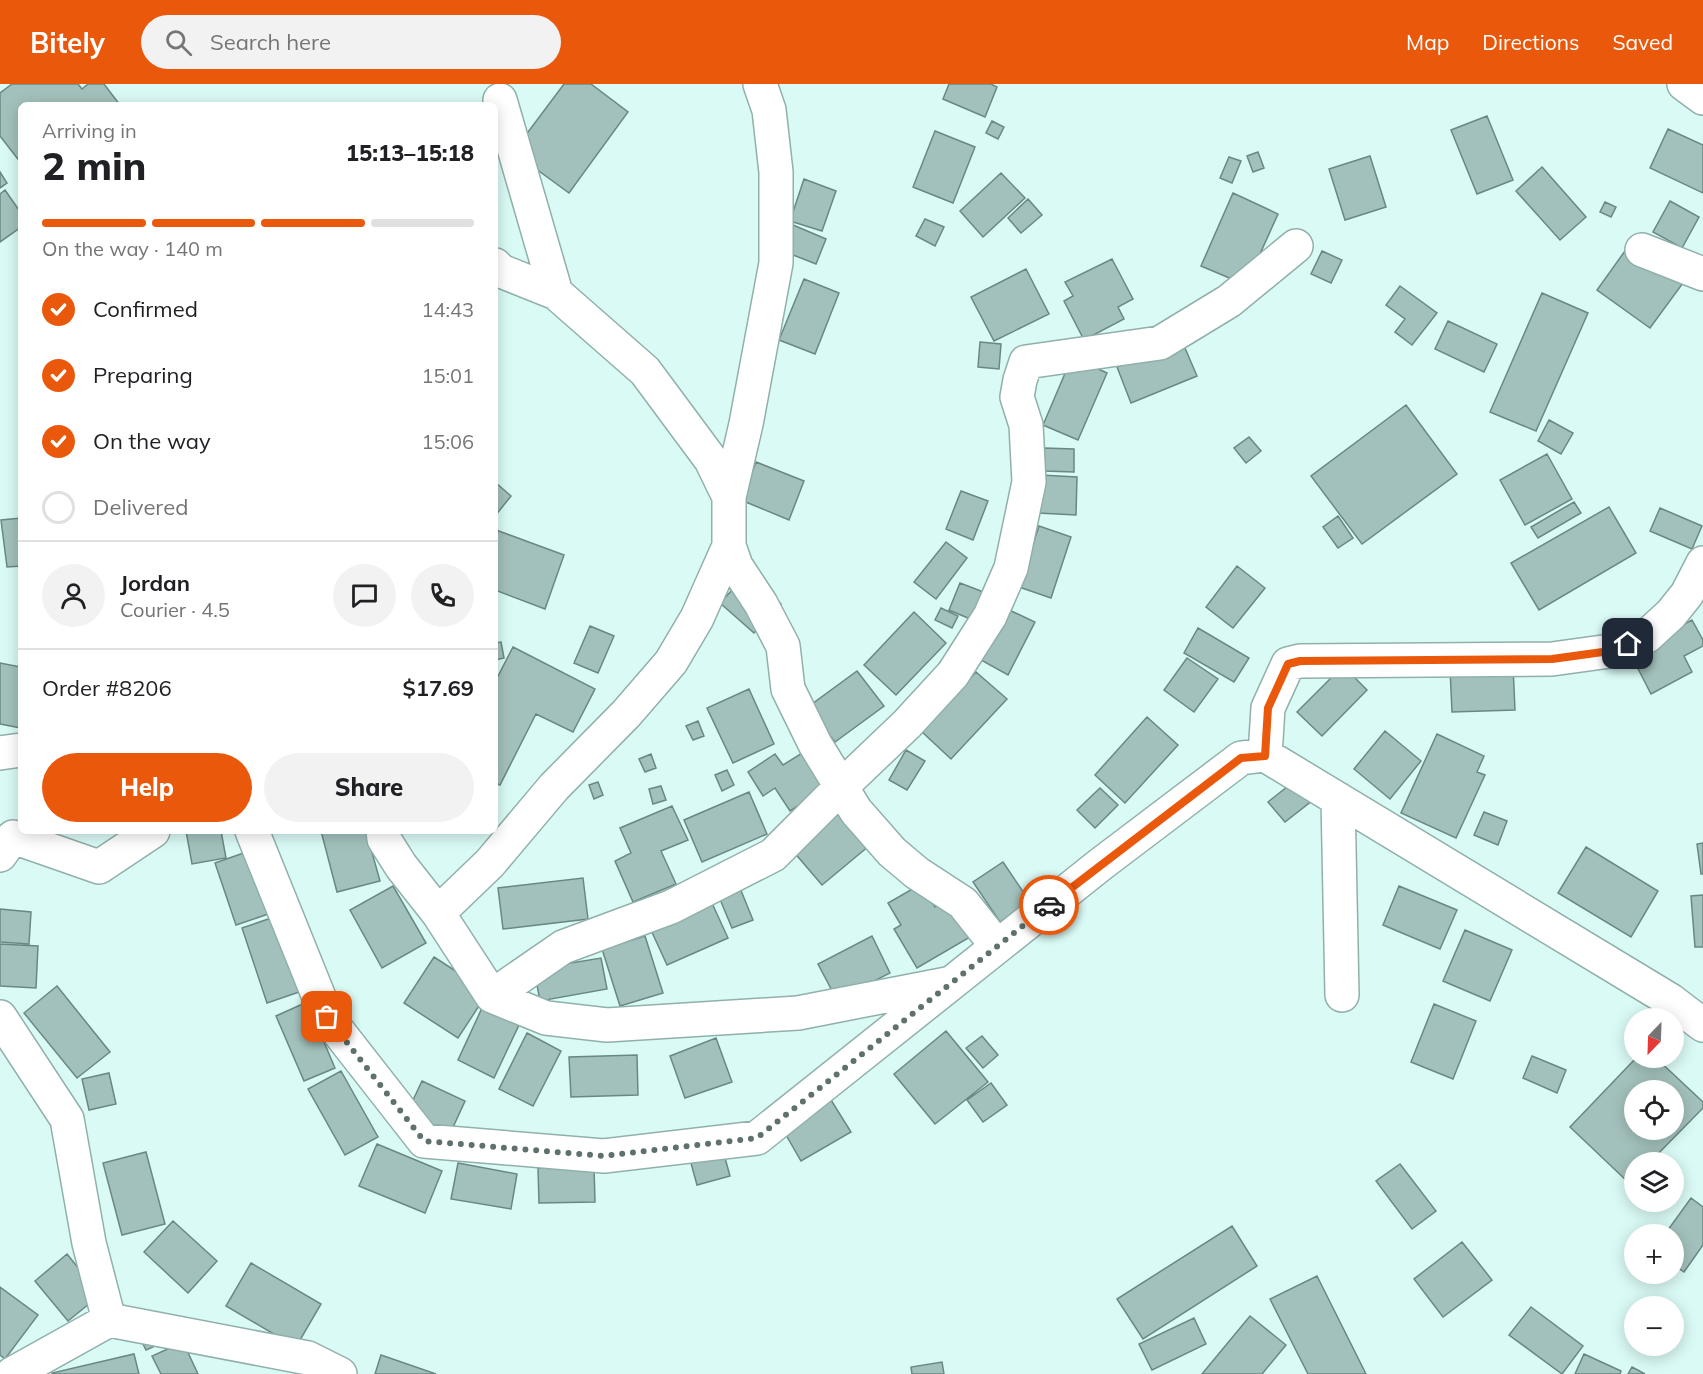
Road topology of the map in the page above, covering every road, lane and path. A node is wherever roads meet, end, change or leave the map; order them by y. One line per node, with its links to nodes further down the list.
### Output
1 (760, 84): 10 (main road)
2 (1684, 84): 3 (main road)
3 (1703, 98)
4 (500, 100): 9 (main road)
5 (1296, 246): 16 (main road)
6 (1642, 249): 8 (main road)
7 (498, 268): 9 (main road)
8 (1703, 274)
9 (555, 293): 10 (main road)
10 (729, 497): 11 (main road)
11 (729, 546): 16 (main road); 22 (main road)
12 (1703, 563): 15 (main road)
13 (18, 750): 14 (main road)
14 (0, 753)
15 (1265, 756): 17 (main road); 23 (main road)
16 (842, 786): 23 (main road); 26 (main road)
17 (1338, 799): 25 (main road); 28 (main road)
18 (148, 834): 21 (main road)
19 (253, 834): 24 (main road)
20 (384, 834): 22 (main road)
21 (0, 855)
22 (438, 913): 26 (main road)
23 (998, 946): 24 (main road)
24 (952, 983): 26 (main road)
25 (1342, 995)
26 (492, 996)
27 (0, 1017): 29 (main road)
28 (1703, 1026)
29 (109, 1320): 30 (main road); 31 (main road)
30 (12, 1374)
31 (340, 1374)

